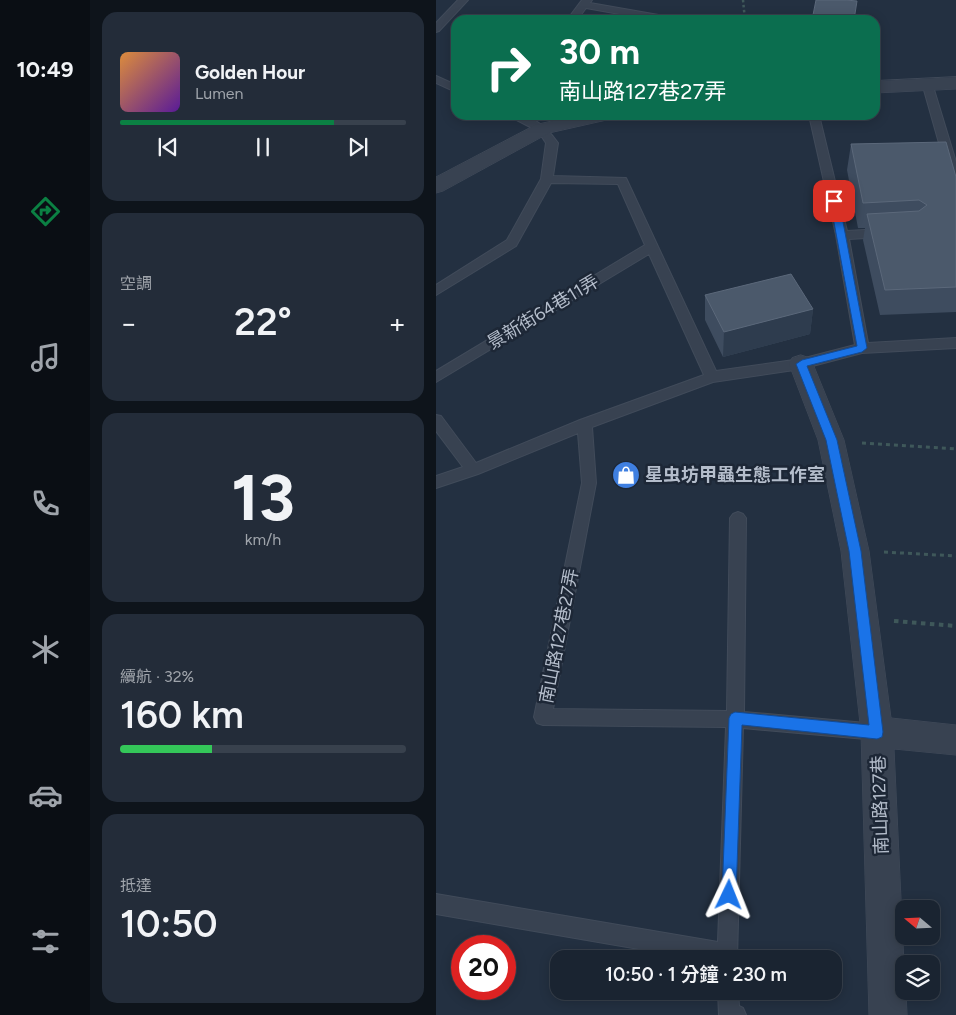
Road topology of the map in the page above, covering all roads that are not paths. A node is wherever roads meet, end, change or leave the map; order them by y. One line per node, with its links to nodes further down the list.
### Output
1 (463, 0): 5 (lane)
2 (586, 2): 3 (lane); 4 (lane)
3 (576, 15)
4 (647, 15)
5 (436, 29)
6 (436, 79): 9 (lane)
7 (927, 83): 8 (street); 10 (street); 15 (lane)
8 (956, 83)
9 (451, 86)
10 (880, 87)
11 (561, 120): 13 (street)
12 (815, 120): 18 (lane)
13 (544, 122): 14 (lane); 16 (street)
14 (547, 179): 19 (lane); 20 (lane)
15 (956, 182)
16 (436, 186)
17 (895, 232): 18 (lane)
18 (842, 235): 22 (lane)
19 (651, 247): 24 (lane, 景新街64巷11弄); 25 (lane)
20 (436, 290)
21 (956, 343): 22 (lane)
22 (862, 348): 23 (lane)
23 (802, 364): 25 (lane); 32 (street, 南山路127巷)
24 (436, 377)
25 (712, 377): 27 (lane)
26 (436, 420): 28 (lane)
27 (584, 424): 28 (lane); 31 (lane, 南山路127巷27弄)
28 (473, 470): 29 (lane)
29 (436, 482)
30 (738, 518): 31 (lane)
31 (735, 718): 32 (lane, 南山路127巷27弄); 36 (lane)
32 (877, 732): 33 (street); 39 (street, 南山路127巷)
33 (956, 740)
34 (436, 904): 35 (lane)
35 (693, 950)
36 (727, 950)
37 (728, 1000): 38 (lane)
38 (736, 1015)
39 (888, 1015)

